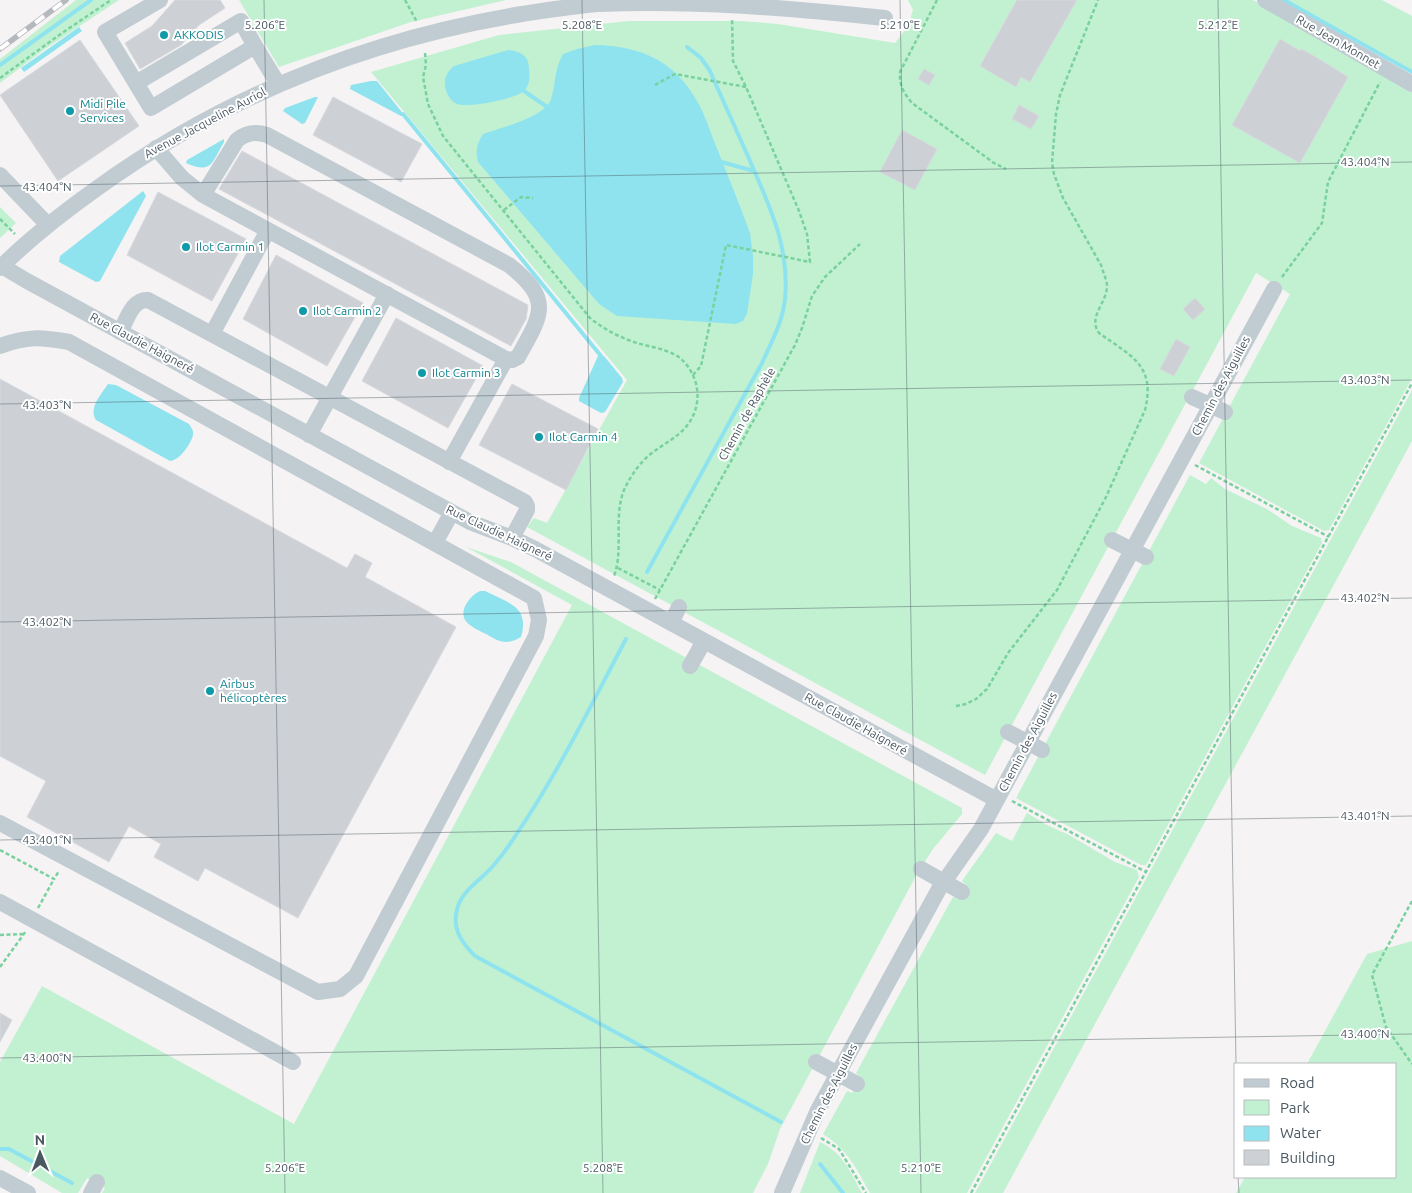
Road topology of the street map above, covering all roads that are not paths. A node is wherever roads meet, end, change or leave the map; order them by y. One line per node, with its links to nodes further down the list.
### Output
1 (160, 0): 6 (street)
2 (1264, 0): 8 (street, Rue Jean Monnet)
3 (655, 1): 4 (street, Avenue Jacqueline Auriol); 7 (street, Avenue Jacqueline Auriol)
4 (885, 18)
5 (255, 46): 6 (street); 6 (street); 7 (street)
6 (136, 83)
7 (278, 84): 9 (street, Avenue Jacqueline Auriol)
8 (1412, 84)
9 (156, 148): 11 (street); 12 (street, Avenue Jacqueline Auriol)
10 (0, 175): 12 (street)
11 (203, 195): 13 (street); 20 (street)
12 (47, 224): 14 (street, Avenue Jacqueline Auriol)
13 (268, 230): 16 (street); 18 (street)
14 (1, 267): 17 (street, Rue Claudie Haigneré)
15 (1274, 289): 23 (street, Chemin des Aiguilles)
16 (387, 294): 20 (street); 22 (street)
17 (120, 332): 18 (street); 24 (street, Rue Claudie Haigneré)
18 (212, 334): 22 (street)
19 (0, 346): 29 (street)
20 (506, 359): 25 (street)
21 (1192, 397): 23 (street)
22 (330, 399): 24 (street); 25 (street)
23 (1218, 408): 30 (street, Chemin des Aiguilles)
24 (310, 435): 26 (street, Rue Claudie Haigneré)
25 (449, 462): 27 (street)
26 (452, 512): 27 (street, Rue Claudie Haigneré); 29 (street)
27 (512, 538): 32 (street, Rue Claudie Haigneré)
28 (1112, 540): 30 (street)
29 (435, 543): 38 (street)
30 (1139, 554): 36 (street, Chemin des Aiguilles)
31 (679, 607): 32 (street)
32 (671, 623): 33 (street, Rue Claudie Haigneré)
33 (704, 641): 34 (street); 37 (street, Rue Claudie Haigneré)
34 (690, 666)
35 (1008, 732): 36 (street)
36 (1035, 746): 37 (street, Chemin des Aiguilles)
37 (1004, 800): 40 (street, Chemin des Aiguilles)
38 (0, 823)
39 (921, 869): 40 (street)
40 (944, 881): 41 (street); 45 (street, Chemin des Aiguilles)
41 (962, 892)
42 (0, 902): 43 (street)
43 (293, 1062)
44 (816, 1062): 45 (street)
45 (838, 1074): 46 (street); 49 (street, Chemin des Aiguilles)
46 (857, 1084)
47 (0, 1178): 48 (street)
48 (28, 1193)
49 (782, 1193)

